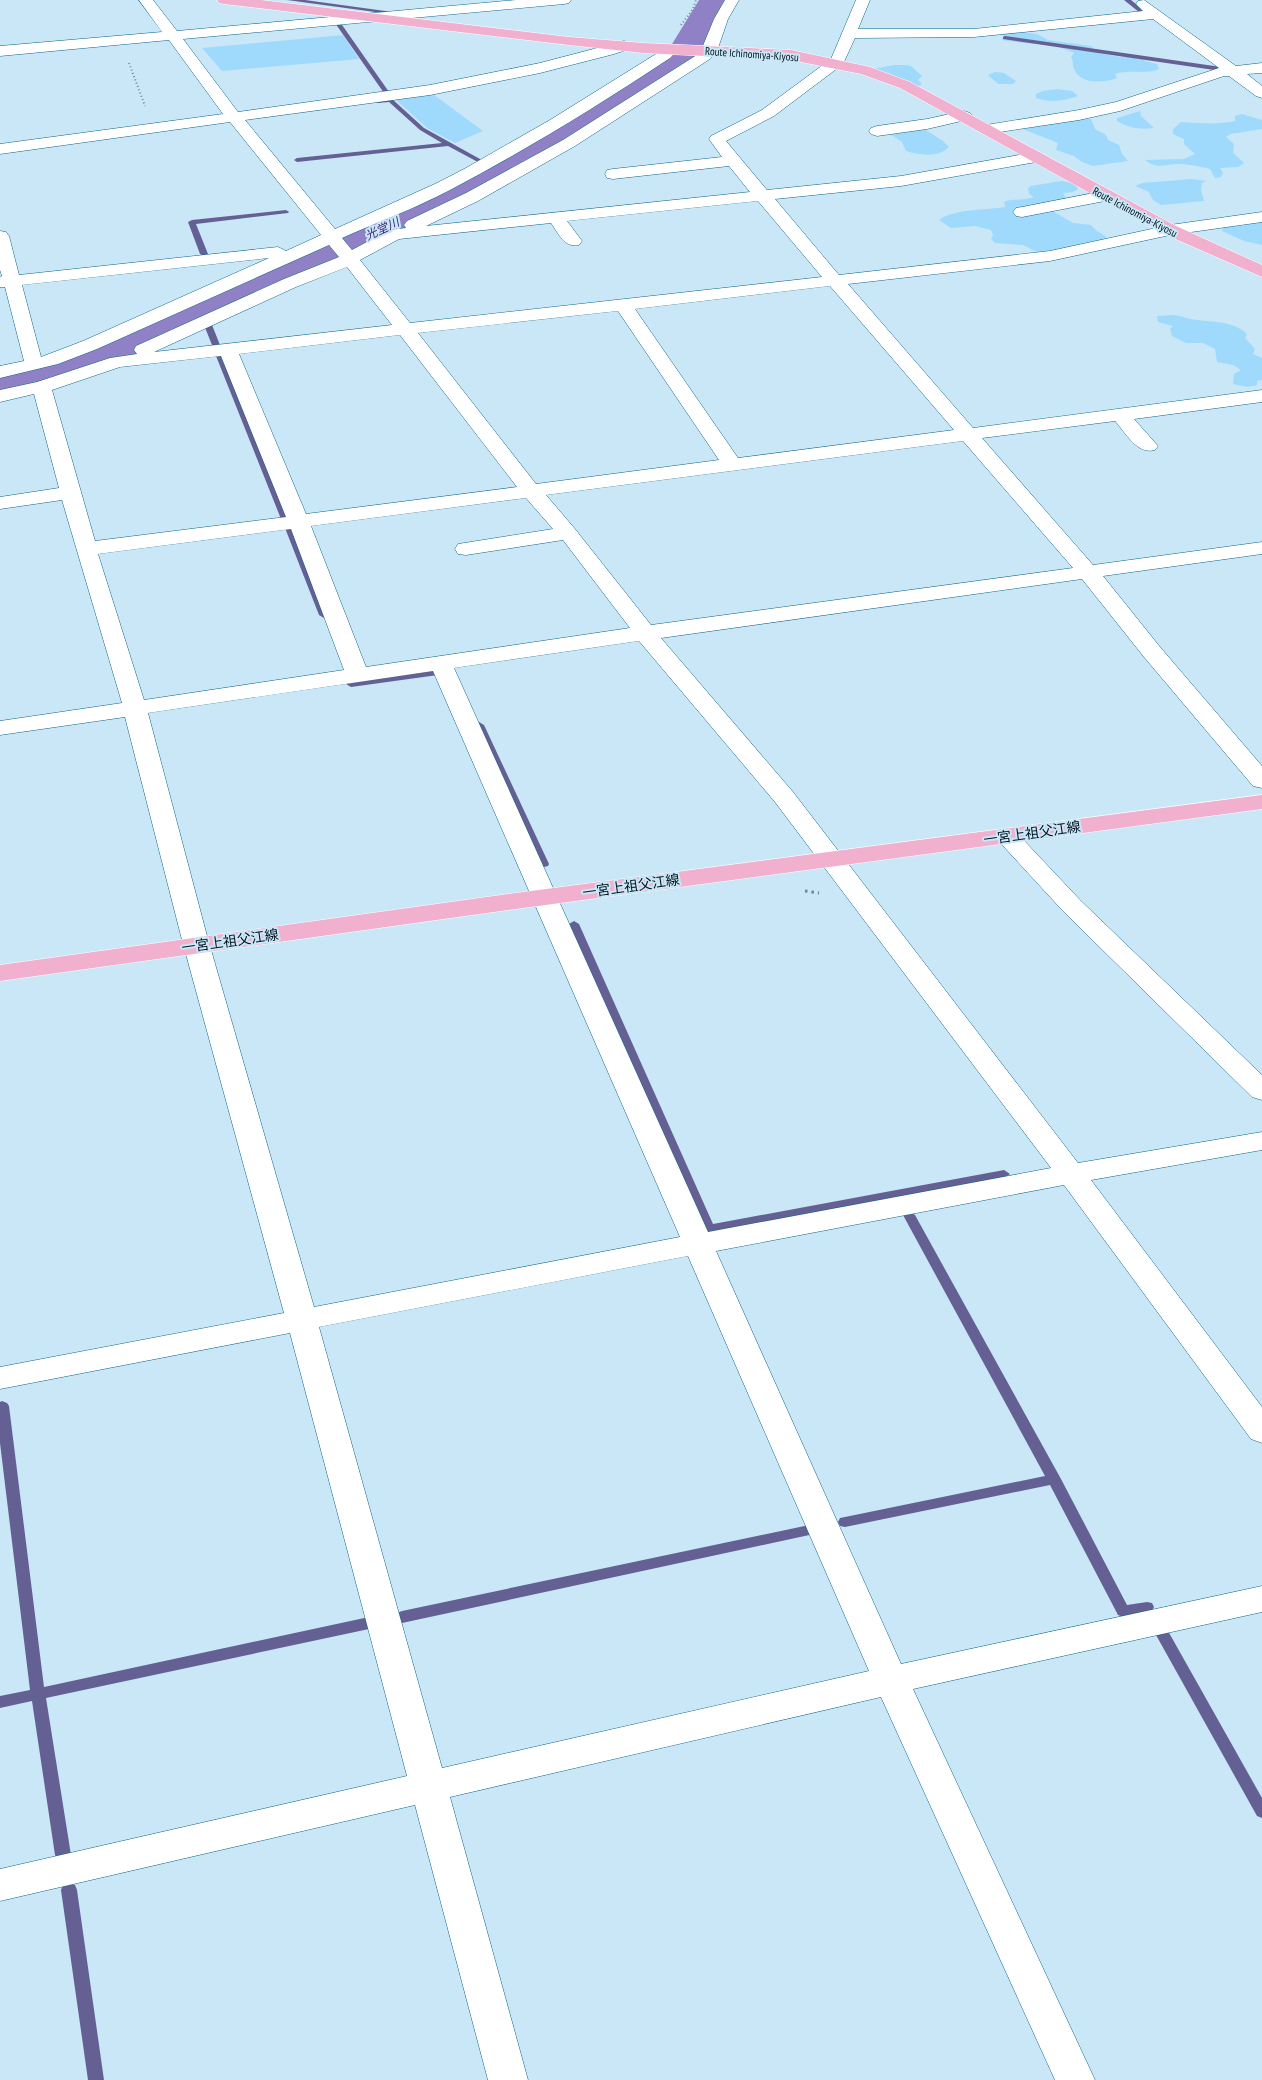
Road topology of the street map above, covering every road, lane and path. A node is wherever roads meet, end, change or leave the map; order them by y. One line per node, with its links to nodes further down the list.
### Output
1 (146, 0): 11 (street)
2 (224, 0): 9 (main road, Route Ichinomiya-Kiyosu)
3 (564, 0): 7 (street)
4 (732, 0): 15 (street)
5 (863, 0): 10 (street)
6 (1137, 0): 8 (street)
7 (431, 6): 9 (street)
8 (1156, 14): 10 (street); 19 (street)
9 (370, 18): 11 (street); 13 (main road, Route Ichinomiya-Kiyosu)
10 (850, 34): 17 (street)
11 (172, 35): 12 (street); 21 (street)
12 (121, 40): 16 (street); 23 (path)
13 (624, 46): 14 (main road, Route Ichinomiya-Kiyosu); 21 (street)
14 (668, 49): 15 (main road, Route Ichinomiya-Kiyosu); 38 (street)
15 (707, 50): 17 (main road, Route Ichinomiya-Kiyosu); 36 (street)
16 (0, 51)
17 (834, 62): 22 (main road, Route Ichinomiya-Kiyosu); 28 (street)
18 (1262, 68): 19 (street)
19 (1233, 71): 20 (street); 24 (street)
20 (1262, 93)
21 (234, 116): 23 (street); 38 (street)
22 (964, 116): 24 (main road, Route Ichinomiya-Kiyosu); 25 (street)
23 (152, 128): 26 (street)
24 (986, 129): 27 (main road, Route Ichinomiya-Kiyosu)
25 (877, 131)
26 (0, 149)
27 (1036, 157): 30 (street); 31 (main road, Route Ichinomiya-Kiyosu)
28 (733, 161): 29 (street); 30 (street)
29 (613, 174)
30 (762, 195): 33 (street); 43 (street)
31 (1104, 196): 32 (street); 35 (main road, Route Ichinomiya-Kiyosu)
32 (1022, 212)
33 (555, 217): 36 (street); 39 (street)
34 (1262, 218): 35 (street)
35 (1170, 230): 42 (main road, Route Ichinomiya-Kiyosu); 43 (street)
36 (396, 234): 41 (street)
37 (0, 236): 44 (street)
38 (332, 239): 40 (street); 41 (street)
39 (573, 240)
40 (302, 250): 44 (street); 50 (street)
41 (349, 258): 46 (street); 48 (street)
42 (1262, 272)
43 (834, 280): 45 (street); 54 (street)
44 (6, 281): 50 (street)
45 (623, 305): 46 (street); 56 (street)
46 (403, 329): 47 (street); 57 (street)
47 (228, 349): 48 (street); 60 (street)
48 (117, 362): 50 (street)
49 (0, 372): 50 (street)
50 (38, 376): 51 (street); 58 (street)
51 (0, 396)
52 (1262, 396): 53 (street)
53 (1120, 415): 54 (street); 55 (street)
54 (966, 434): 56 (street); 65 (street)
55 (1148, 446)
56 (732, 464): 57 (street)
57 (531, 492): 60 (street); 61 (street)
58 (71, 493): 59 (street); 63 (street)
59 (0, 502)
60 (296, 521): 63 (street); 68 (street)
61 (568, 533): 64 (street); 66 (street)
62 (1262, 548): 65 (street)
63 (86, 549): 69 (street)
64 (466, 549)
65 (1088, 572): 66 (street); 71 (street)
66 (645, 633): 67 (street); 74 (street)
67 (441, 664): 68 (street); 75 (street)
68 (358, 676): 69 (street)
69 (135, 709): 70 (street); 76 (street)
70 (0, 728)
71 (1262, 780)
72 (1262, 802): 73 (main road, 一宮上祖父江線)
73 (1006, 836): 74 (main road, 一宮上祖父江線); 78 (street)
74 (830, 859): 75 (main road, 一宮上祖父江線); 80 (street)
75 (546, 897): 76 (main road, 一宮上祖父江線); 81 (street)
76 (196, 946): 77 (main road, 一宮上祖父江線); 82 (street)
77 (0, 973)
78 (1262, 1091)
79 (1261, 1143): 80 (street)
80 (1071, 1174): 81 (street); 84 (street)
81 (698, 1244): 82 (street); 86 (street)
82 (302, 1321): 83 (street); 87 (street)
83 (0, 1378)
84 (1262, 1431)
85 (1262, 1599): 86 (street)
86 (891, 1680): 87 (street); 90 (street)
87 (427, 1788): 88 (street); 89 (street)
88 (0, 1885)
89 (508, 2080)
90 (1075, 2080)

